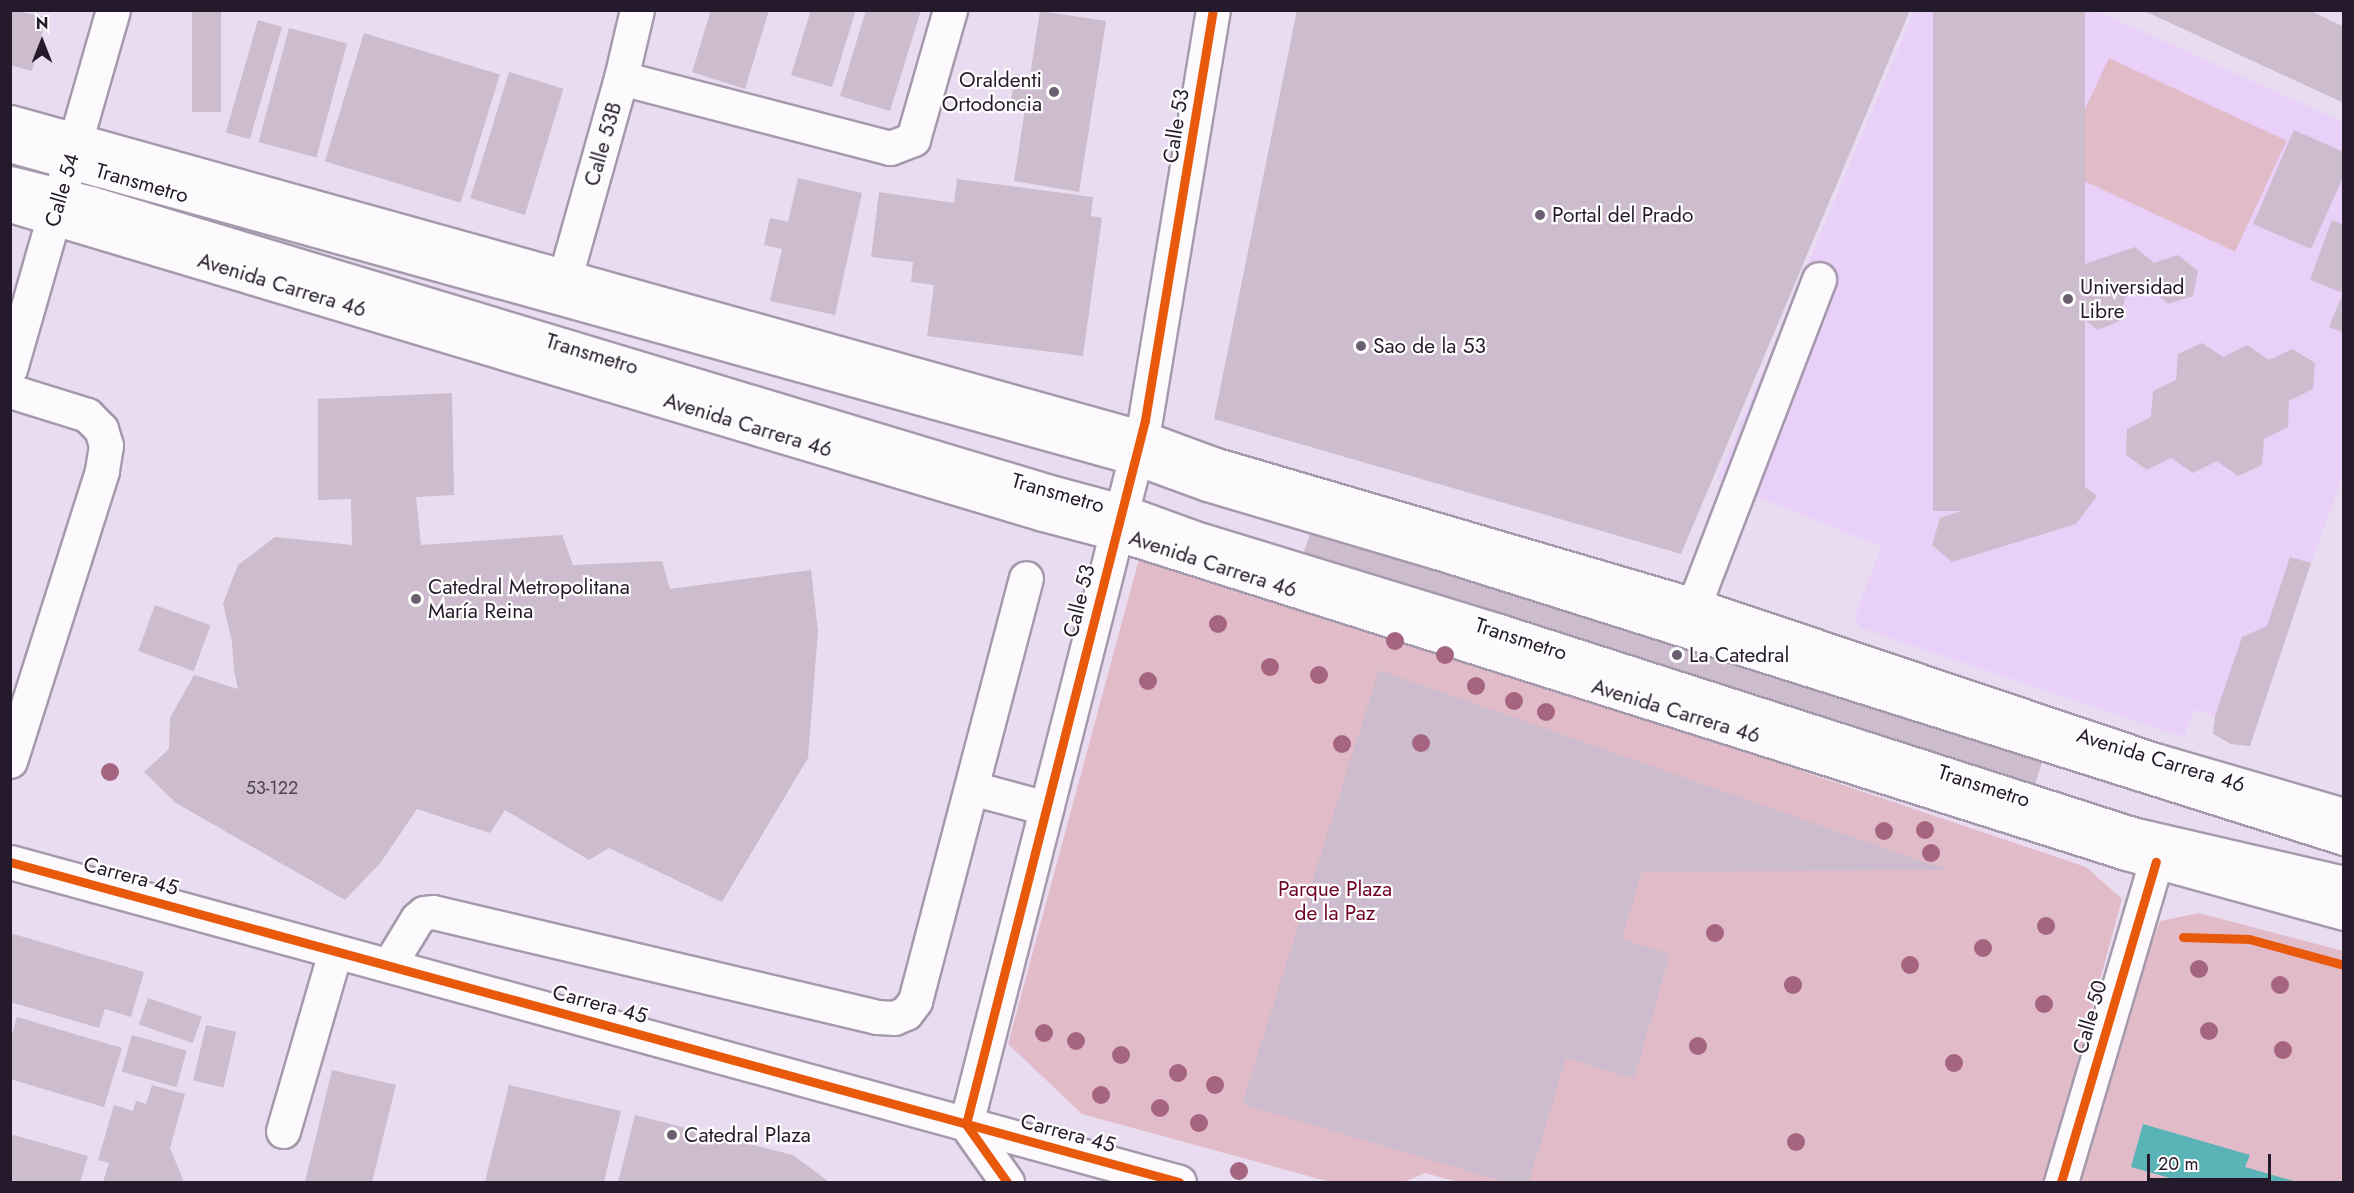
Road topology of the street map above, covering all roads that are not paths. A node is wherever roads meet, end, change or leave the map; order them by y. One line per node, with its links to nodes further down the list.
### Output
1 (113, 10): 8 (main road, Calle 54)
2 (637, 10): 5 (main road, Calle 53B)
3 (950, 10): 5 (main road)
4 (1213, 10): 16 (main road, Calle 53)
5 (621, 78): 12 (main road, Calle 53B)
6 (10, 122): 8 (main road, Avenida Carrera 46)
7 (10, 145): 8 (main road, Transmetro)
8 (73, 151): 11 (main road, Calle 54); 12 (main road, Avenida Carrera 46); 16 (main road, Transmetro)
9 (10, 183): 11 (main road)
10 (10, 205): 11 (main road, Avenida Carrera 46)
11 (57, 207): 14 (main road, Calle 54); 17 (main road, Avenida Carrera 46)
12 (565, 277): 16 (main road, Avenida Carrera 46)
13 (1819, 279): 19 (main road)
14 (10, 369)
15 (10, 392): 20 (main road)
16 (1138, 448): 17 (main road, Calle 53); 19 (main road, Avenida Carrera 46); 24 (main road, Transmetro)
17 (1118, 522): 22 (main road, Calle 53); 26 (main road, Avenida Carrera 46); 27 (main road, Transmetro)
18 (1026, 579): 21 (main road)
19 (1694, 605): 23 (main road, Avenida Carrera 46)
20 (10, 761)
21 (972, 788): 22 (main road); 30 (main road)
22 (1046, 808): 31 (main road, Calle 53)
23 (2338, 812)
24 (2343, 838)
25 (10, 862): 29 (main road, Carrera 45)
26 (2156, 862): 28 (main road, Avenida Carrera 46); 35 (main road, Calle 50)
27 (2343, 883)
28 (2343, 915)
29 (335, 952): 30 (main road, Carrera 45); 32 (main road)
30 (389, 965): 31 (main road, Carrera 45)
31 (966, 1124): 33 (main road); 34 (main road, Carrera 45)
32 (283, 1131)
33 (1007, 1182)
34 (1179, 1182)
35 (2061, 1182)

